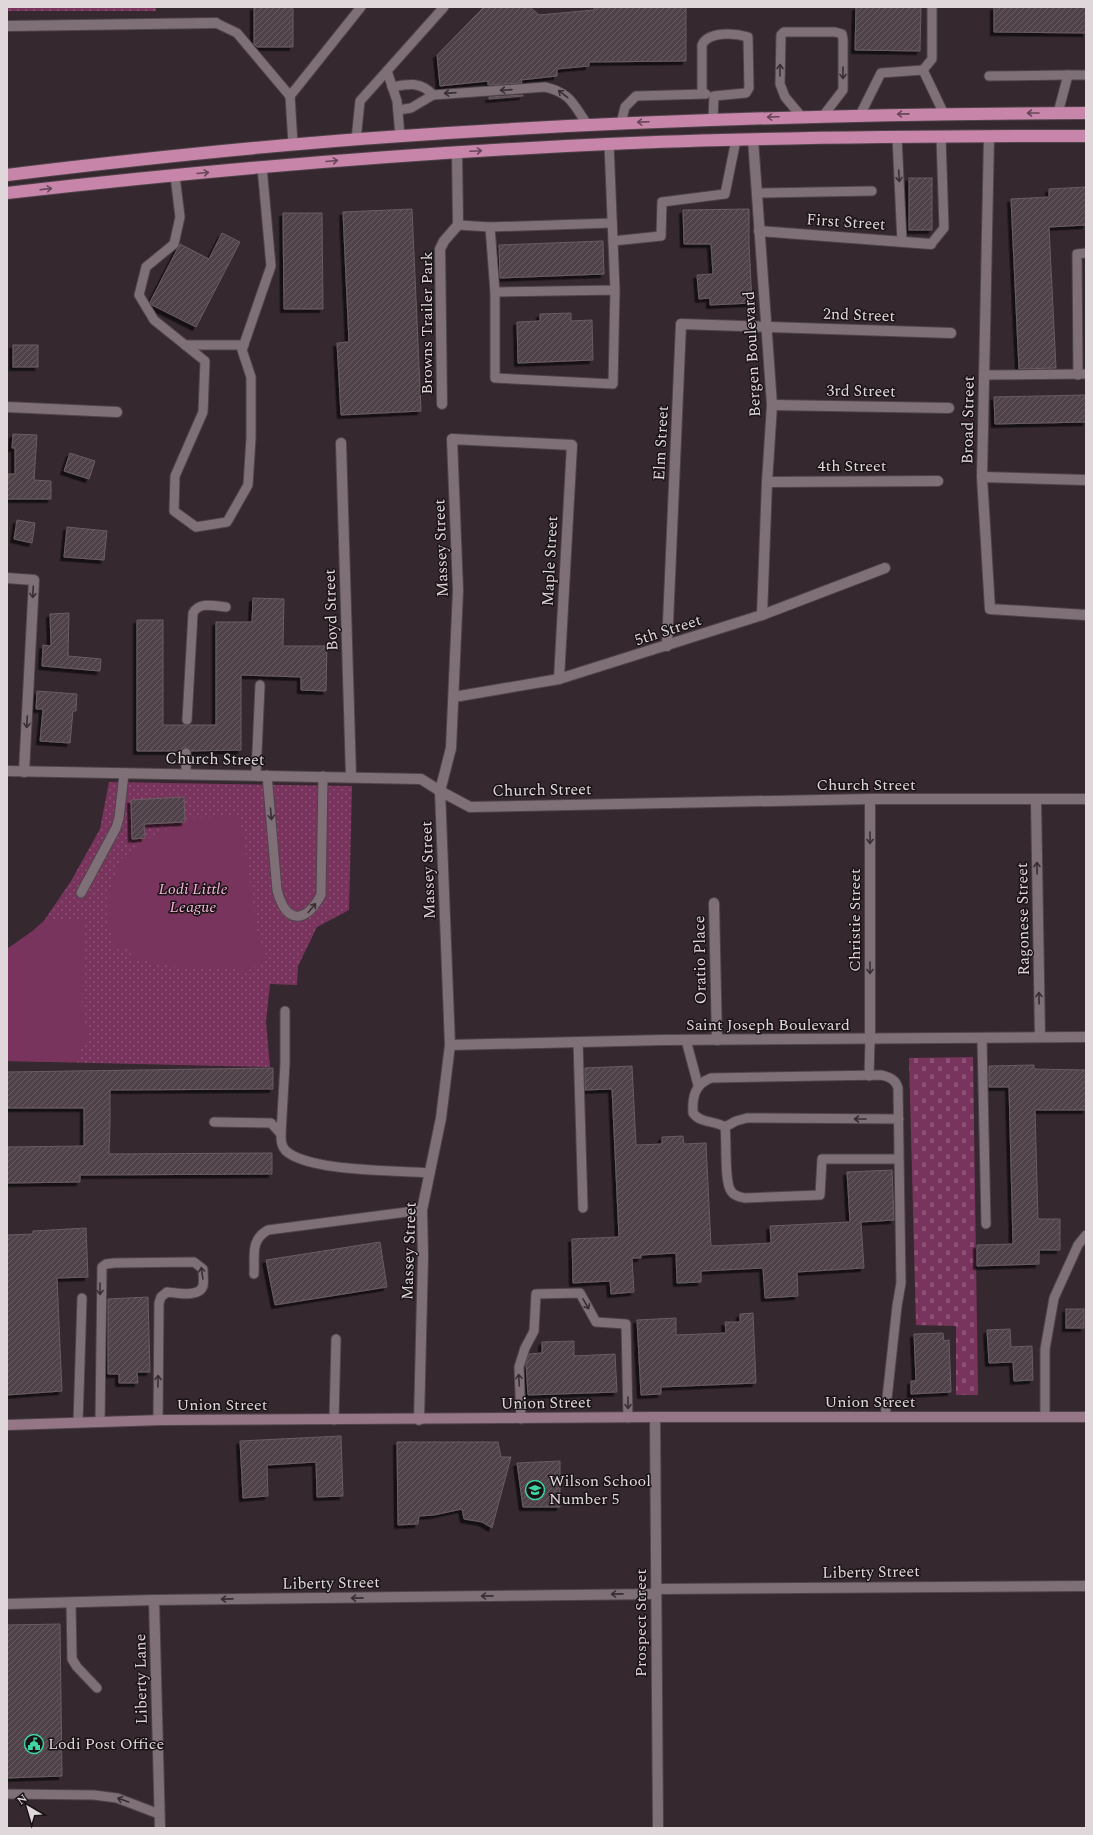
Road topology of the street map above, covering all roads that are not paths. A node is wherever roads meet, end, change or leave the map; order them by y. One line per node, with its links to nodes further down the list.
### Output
1 (361, 7): 14 (lane)
2 (444, 7): 7 (lane)
3 (932, 7): 6 (lane)
4 (216, 23): 5 (street); 14 (lane)
5 (7, 26)
6 (923, 70): 19 (lane); 20 (lane)
7 (387, 71): 11 (lane); 32 (lane)
8 (1068, 75): 9 (lane); 10 (lane); 17 (lane)
9 (1086, 75)
10 (989, 76)
11 (392, 87): 13 (lane); 16 (lane)
12 (702, 93): 15 (lane); 15 (lane); 24 (lane)
13 (433, 94): 16 (lane); 25 (lane, one-way to 13)
14 (290, 96): 34 (lane)
15 (714, 96): 23 (lane)
16 (398, 110): 26 (lane)
17 (1058, 113): 18 (highway); 19 (highway, one-way to 19)
18 (1086, 113)
19 (944, 114): 20 (highway, one-way to 20)
20 (860, 115): 22 (highway)
21 (801, 116): 22 (highway); 22 (lane, one-way to 22); 23 (highway, one-way to 23)
22 (823, 116)
23 (713, 119): 24 (highway, one-way to 24)
24 (621, 123): 25 (highway)
25 (587, 124): 26 (highway)
26 (400, 136): 32 (highway)
27 (989, 136): 28 (highway); 30 (highway); 58 (street, Broad Street)
28 (1086, 136)
29 (897, 137): 30 (highway); 31 (highway); 48 (lane, one-way to 48)
30 (941, 137): 49 (lane)
31 (753, 139): 33 (highway); 42 (street, Bergen Boulevard)
32 (356, 140): 34 (highway)
33 (736, 140): 35 (highway); 47 (lane)
34 (293, 144): 38 (highway)
35 (609, 144): 36 (highway, one-way to 35); 43 (lane)
36 (457, 152): 37 (highway, one-way to 36); 44 (street)
37 (262, 168): 39 (highway, one-way to 37); 56 (lane)
38 (7, 175)
39 (175, 176): 41 (highway, one-way to 39); 55 (lane)
40 (872, 191): 42 (lane)
41 (7, 193)
42 (757, 193): 46 (street, Bergen Boulevard)
43 (612, 223): 45 (lane); 47 (lane)
44 (458, 225): 45 (lane); 59 (street, Browns Trailer Park)
45 (490, 227): 52 (lane)
46 (759, 231): 48 (street, First Street); 53 (street, Bergen Boulevard)
47 (613, 241): 51 (lane)
48 (902, 242): 49 (street, First Street)
49 (931, 244)
50 (1086, 253): 57 (lane)
51 (615, 290): 52 (lane); 52 (lane)
52 (495, 292)
53 (765, 327): 54 (street, 2nd Street); 60 (street, Bergen Boulevard); 75 (street, Elm Street)
54 (951, 333)
55 (185, 345): 56 (lane); 56 (lane)
56 (244, 345)
57 (1082, 374): 58 (lane)
58 (984, 375): 66 (street, Broad Street)
59 (442, 404)
60 (772, 405): 62 (street, 3rd Street); 69 (street, Bergen Boulevard)
61 (7, 407): 63 (street)
62 (949, 408)
63 (117, 412)
64 (341, 443): 88 (street, Boyd Street)
65 (572, 445): 76 (street, Maple Street); 78 (street, Massey Street)
66 (982, 477): 67 (street); 73 (street, Broad Street)
67 (1086, 480)
68 (938, 481): 69 (street, 4th Street)
69 (767, 482): 74 (street, Bergen Boulevard)
70 (885, 568): 74 (street, 5th Street)
71 (7, 578): 82 (street, one-way to 82)
72 (226, 607): 79 (lane)
73 (1086, 615)
74 (762, 616): 75 (street, 5th Street)
75 (667, 646): 76 (street, 5th Street)
76 (559, 679): 78 (street, 5th Street)
77 (260, 685): 85 (lane)
78 (454, 697): 89 (street, Massey Street)
79 (187, 720)
80 (186, 753): 84 (lane)
81 (7, 772): 82 (street, Church Street)
82 (24, 772): 83 (street, Church Street)
83 (124, 774): 84 (street, Church Street); 93 (lane)
84 (186, 774): 85 (street, Church Street)
85 (256, 775): 86 (street, Church Street)
86 (268, 775): 87 (street, Church Street); 87 (lane, one-way to 87)
87 (323, 776): 88 (street, Church Street)
88 (351, 776): 89 (street, Church Street)
89 (440, 791): 91 (street, Church Street); 103 (street, Massey Street)
90 (1086, 799): 92 (street, Church Street)
91 (870, 800): 92 (street, Church Street); 101 (street, Christie Street, one-way to 101)
92 (1036, 800): 96 (street, Ragonese Street, one-way to 92)
93 (81, 893)
94 (714, 903): 100 (street, Oratio Place)
95 (285, 1011): 109 (lane)
96 (1040, 1037): 97 (street, Saint Joseph Boulevard); 98 (street, Saint Joseph Boulevard)
97 (1086, 1037)
98 (982, 1039): 101 (street, Saint Joseph Boulevard); 114 (lane)
99 (686, 1040): 100 (street, Saint Joseph Boulevard); 102 (street, Saint Joseph Boulevard); 105 (lane)
100 (717, 1040): 101 (street, Saint Joseph Boulevard)
101 (870, 1040): 104 (lane)
102 (578, 1042): 103 (street, Saint Joseph Boulevard); 112 (lane)
103 (450, 1045): 111 (street, Massey Street)
104 (869, 1076): 105 (lane); 106 (lane)
105 (698, 1085): 108 (lane)
106 (899, 1119): 108 (lane, one-way to 108); 110 (lane)
107 (214, 1122): 109 (lane)
108 (725, 1127): 110 (lane)
109 (281, 1134): 111 (lane)
110 (899, 1159): 120 (lane)
111 (430, 1173): 113 (street, Massey Street)
112 (583, 1208)
113 (422, 1210): 116 (lane); 127 (street, Massey Street)
114 (986, 1224)
115 (1086, 1235): 121 (lane)
116 (254, 1274)
117 (82, 1298): 129 (lane)
118 (336, 1339): 126 (lane)
119 (655, 1417): 120 (street, Union Street); 123 (street, Union Street); 132 (street, Prospect Street)
120 (885, 1417): 121 (street, Union Street)
121 (1045, 1417): 122 (street, Union Street)
122 (1086, 1417)
123 (628, 1418): 124 (street, Union Street); 124 (lane, one-way to 123)
124 (521, 1419): 127 (street, Union Street)
125 (158, 1420): 126 (street, Union Street); 128 (street, Union Street); 128 (lane, one-way to 128)
126 (334, 1420): 127 (street, Union Street)
127 (419, 1420)
128 (100, 1422): 129 (street, Union Street)
129 (78, 1423): 130 (street, Union Street)
130 (7, 1425)
131 (1086, 1586): 132 (street, Liberty Street)
132 (656, 1591): 133 (street, Liberty Street, one-way to 133); 140 (street, Prospect Street)
133 (154, 1600): 134 (street, Liberty Street); 138 (street, Liberty Lane)
134 (70, 1603): 135 (street, Liberty Street); 136 (lane)
135 (7, 1604)
136 (97, 1688)
137 (7, 1794): 138 (lane, one-way to 137)
138 (159, 1814): 139 (street, Liberty Lane)
139 (160, 1828)
140 (658, 1828)

